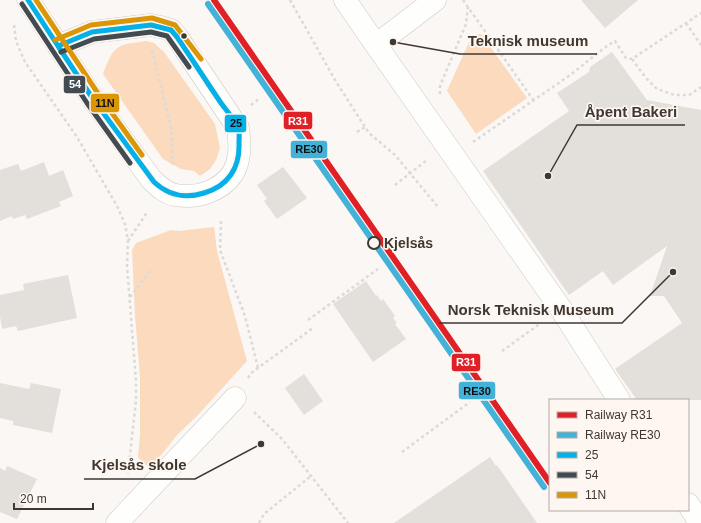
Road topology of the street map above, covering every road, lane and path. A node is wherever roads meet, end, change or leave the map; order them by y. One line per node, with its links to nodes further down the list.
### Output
1 (28, 0): 13 (street)
2 (290, 0): 18 (path)
3 (345, 0): 11 (street)
4 (435, 0): 11 (street)
5 (463, 0): 6 (path)
6 (468, 7): 16 (path); 17 (path)
7 (701, 13): 9 (path)
8 (14, 19): 28 (path)
9 (686, 23): 12 (path); 14 (path)
10 (146, 26): 13 (street); 24 (path); 24 (street)
11 (376, 45): 38 (street)
12 (701, 45)
13 (58, 46): 24 (street)
14 (632, 59): 15 (path); 17 (path)
15 (701, 87)
16 (441, 98)
17 (534, 100): 20 (path)
18 (365, 128): 19 (path); 22 (path)
19 (357, 132)
20 (471, 144)
21 (415, 169): 22 (path)
22 (411, 173): 23 (path); 25 (path)
23 (395, 185)
24 (175, 195)
25 (438, 207)
26 (148, 210): 28 (path)
27 (221, 221): 36 (path)
28 (128, 241): 31 (path)
29 (378, 269): 32 (path)
30 (151, 270): 31 (path)
31 (129, 297): 42 (path)
32 (308, 320)
33 (314, 328): 36 (path)
34 (528, 333): 35 (path)
35 (502, 351)
36 (258, 368): 37 (path)
37 (235, 398): 41 (path); 44 (street)
38 (619, 399)
39 (470, 402): 40 (path)
40 (402, 452)
41 (311, 476): 45 (path); 46 (path)
42 (127, 481)
43 (689, 506): 47 (street)
44 (117, 523)
45 (259, 523)
46 (348, 523)
47 (700, 523)

